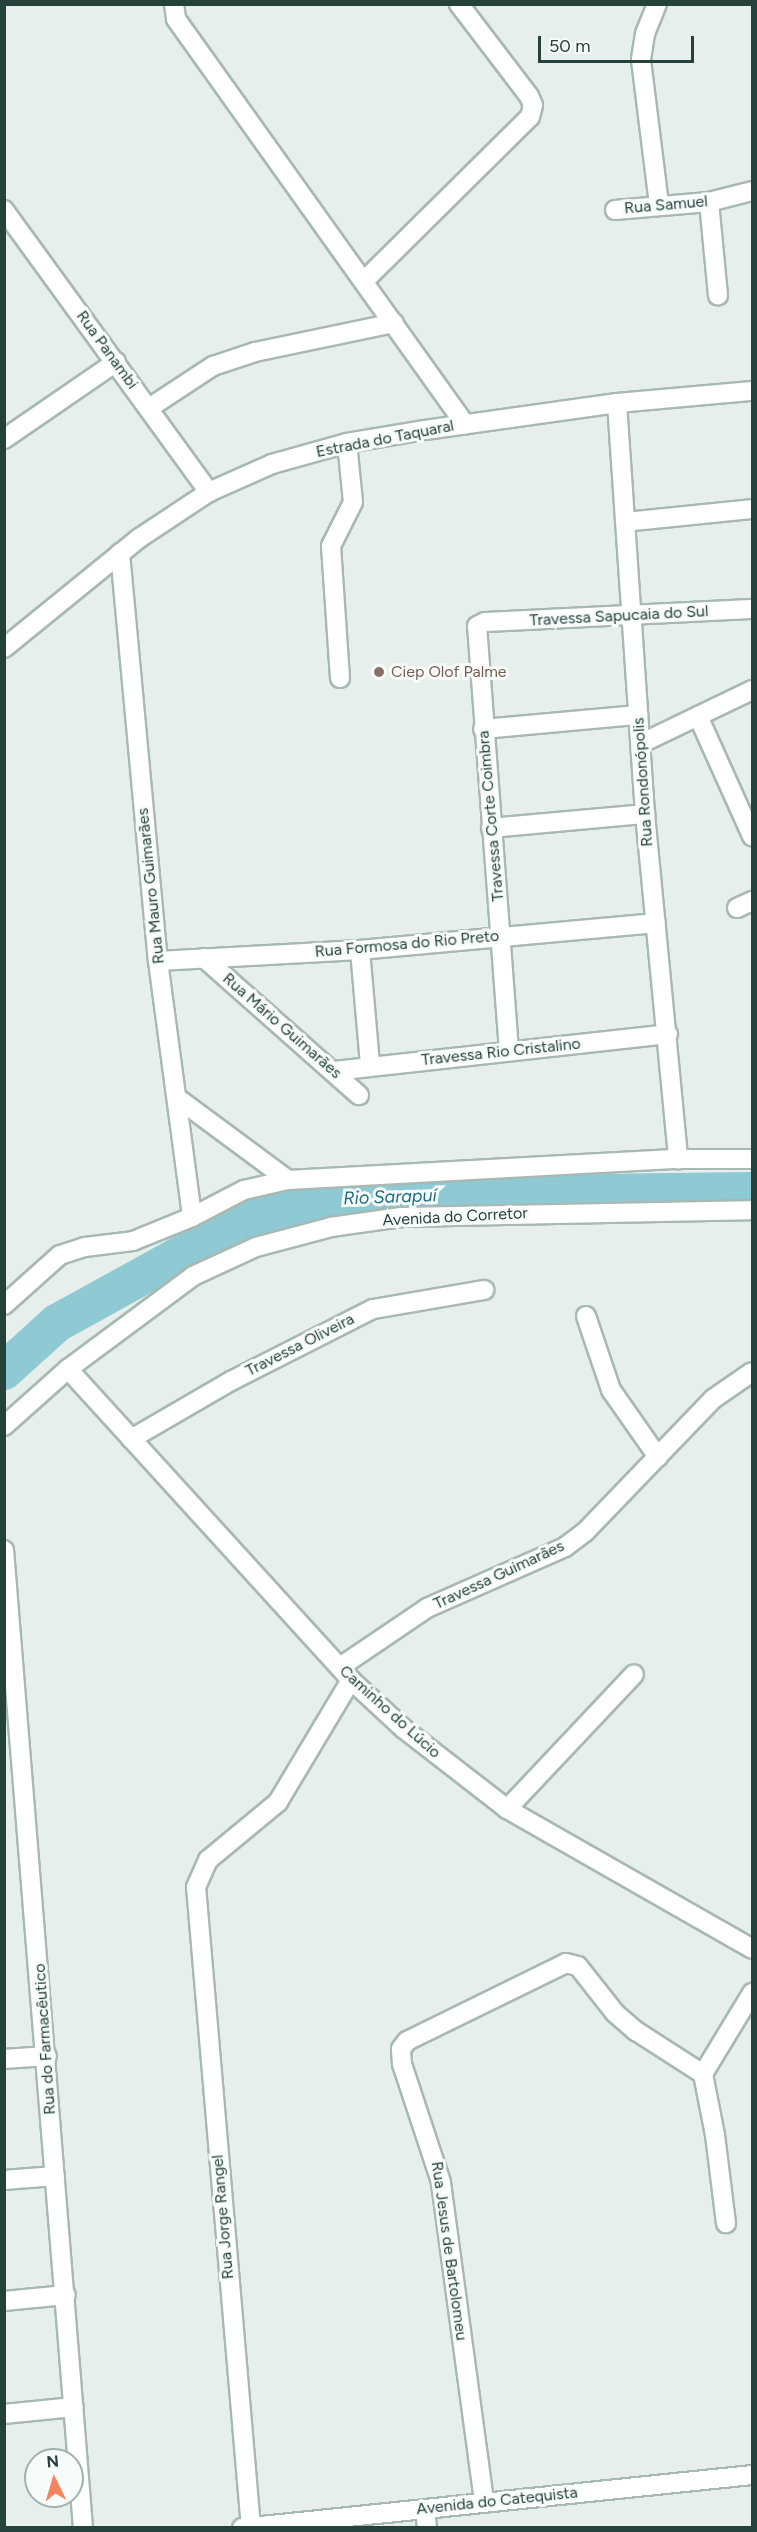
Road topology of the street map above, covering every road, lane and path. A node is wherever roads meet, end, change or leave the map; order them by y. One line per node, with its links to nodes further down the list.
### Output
1 (174, 4): 9 (street)
2 (459, 4): 9 (street)
3 (657, 4): 6 (street)
4 (753, 191): 5 (street, Rua Samuel)
5 (709, 202): 6 (street, Rua Samuel); 10 (street)
6 (659, 206): 8 (street, Rua Samuel)
7 (4, 210): 12 (street, Rua Panambi)
8 (615, 210)
9 (364, 281): 11 (street)
10 (718, 297)
11 (394, 323): 15 (street); 16 (street)
12 (116, 362): 15 (street, Rua Panambi); 17 (street)
13 (753, 391): 14 (street, Estrada do Taquaral)
14 (617, 403): 16 (street, Estrada do Taquaral); 21 (street, Rua Rondonópolis)
15 (148, 408): 19 (street, Rua Panambi)
16 (465, 424): 18 (street, Estrada do Taquaral)
17 (4, 439)
18 (347, 443): 19 (street, Estrada do Taquaral); 27 (street)
19 (209, 492): 22 (street, Estrada do Taquaral)
20 (753, 509): 21 (street)
21 (625, 522): 24 (street, Rua Rondonópolis)
22 (120, 553): 26 (street, Estrada do Taquaral); 40 (street, Rua Mauro Guimarães)
23 (753, 609): 24 (street, Travessa Sapucaia do Sul)
24 (633, 615): 25 (street, Travessa Sapucaia do Sul); 29 (street, Rua Rondonópolis)
25 (485, 622): 31 (street, Travessa Corte Coimbra)
26 (4, 648)
27 (340, 678)
28 (753, 690): 30 (street)
29 (638, 715): 31 (street); 32 (street, Rua Rondonópolis)
30 (698, 716): 32 (street); 35 (street)
31 (483, 729): 34 (street, Travessa Corte Coimbra)
32 (642, 743): 33 (street, Rua Rondonópolis)
33 (645, 814): 34 (street); 36 (street, Rua Rondonópolis)
34 (492, 828): 37 (street, Travessa Corte Coimbra)
35 (753, 836)
36 (656, 923): 37 (street, Rua Formosa do Rio Preto); 41 (street, Rua Rondonópolis)
37 (502, 936): 38 (street, Rua Formosa do Rio Preto); 42 (street, Travessa Corte Coimbra)
38 (360, 950): 39 (street, Rua Formosa do Rio Preto); 43 (street)
39 (204, 958): 40 (street, Rua Formosa do Rio Preto); 44 (street, Rua Mário Guimarães)
40 (158, 961): 46 (street, Rua Mauro Guimarães)
41 (668, 1034): 42 (street, Travessa Rio Cristalino); 47 (street, Rua Rondonópolis)
42 (509, 1051): 43 (street, Travessa Rio Cristalino)
43 (370, 1064): 44 (street, Travessa Rio Cristalino)
44 (334, 1071): 45 (street, Rua Mário Guimarães)
45 (359, 1095)
46 (180, 1100): 49 (street); 51 (street, Rua Mauro Guimarães)
47 (678, 1159): 48 (street); 49 (street)
48 (753, 1159)
49 (288, 1180): 51 (street)
50 (753, 1210): 55 (street, Avenida do Corretor)
51 (192, 1217): 53 (street)
52 (484, 1290): 58 (street, Travessa Oliveira)
53 (4, 1305)
54 (586, 1316): 59 (street)
55 (68, 1369): 57 (street, Avenida do Corretor); 58 (street, Caminho do Lúcio)
56 (753, 1372): 59 (street, Travessa Guimarães)
57 (4, 1426)
58 (131, 1439): 61 (street, Caminho do Lúcio)
59 (658, 1457): 61 (street, Travessa Guimarães)
60 (4, 1550): 66 (street, Rua do Farmacêutico)
61 (345, 1673): 63 (street, Caminho do Lúcio); 79 (street, Rua Jorge Rangel)
62 (634, 1674): 63 (street)
63 (507, 1809): 64 (street, Caminho do Lúcio)
64 (753, 1949)
65 (753, 1993): 68 (street)
66 (47, 2056): 67 (street); 69 (street, Rua do Farmacêutico)
67 (4, 2059)
68 (703, 2074): 71 (street); 77 (street, Rua Jesus de Bartolomeu)
69 (55, 2176): 70 (street); 72 (street, Rua do Farmacêutico)
70 (4, 2180)
71 (726, 2223)
72 (66, 2295): 73 (street); 74 (street, Rua do Farmacêutico)
73 (4, 2301)
74 (74, 2407): 75 (street); 80 (street, Rua do Farmacêutico)
75 (4, 2415)
76 (753, 2475): 77 (street, Avenida do Catequista)
77 (484, 2501): 78 (street, Avenida do Catequista)
78 (425, 2509): 79 (street, Avenida do Catequista); 81 (street)
79 (248, 2527)
80 (83, 2528)
81 (427, 2528)

